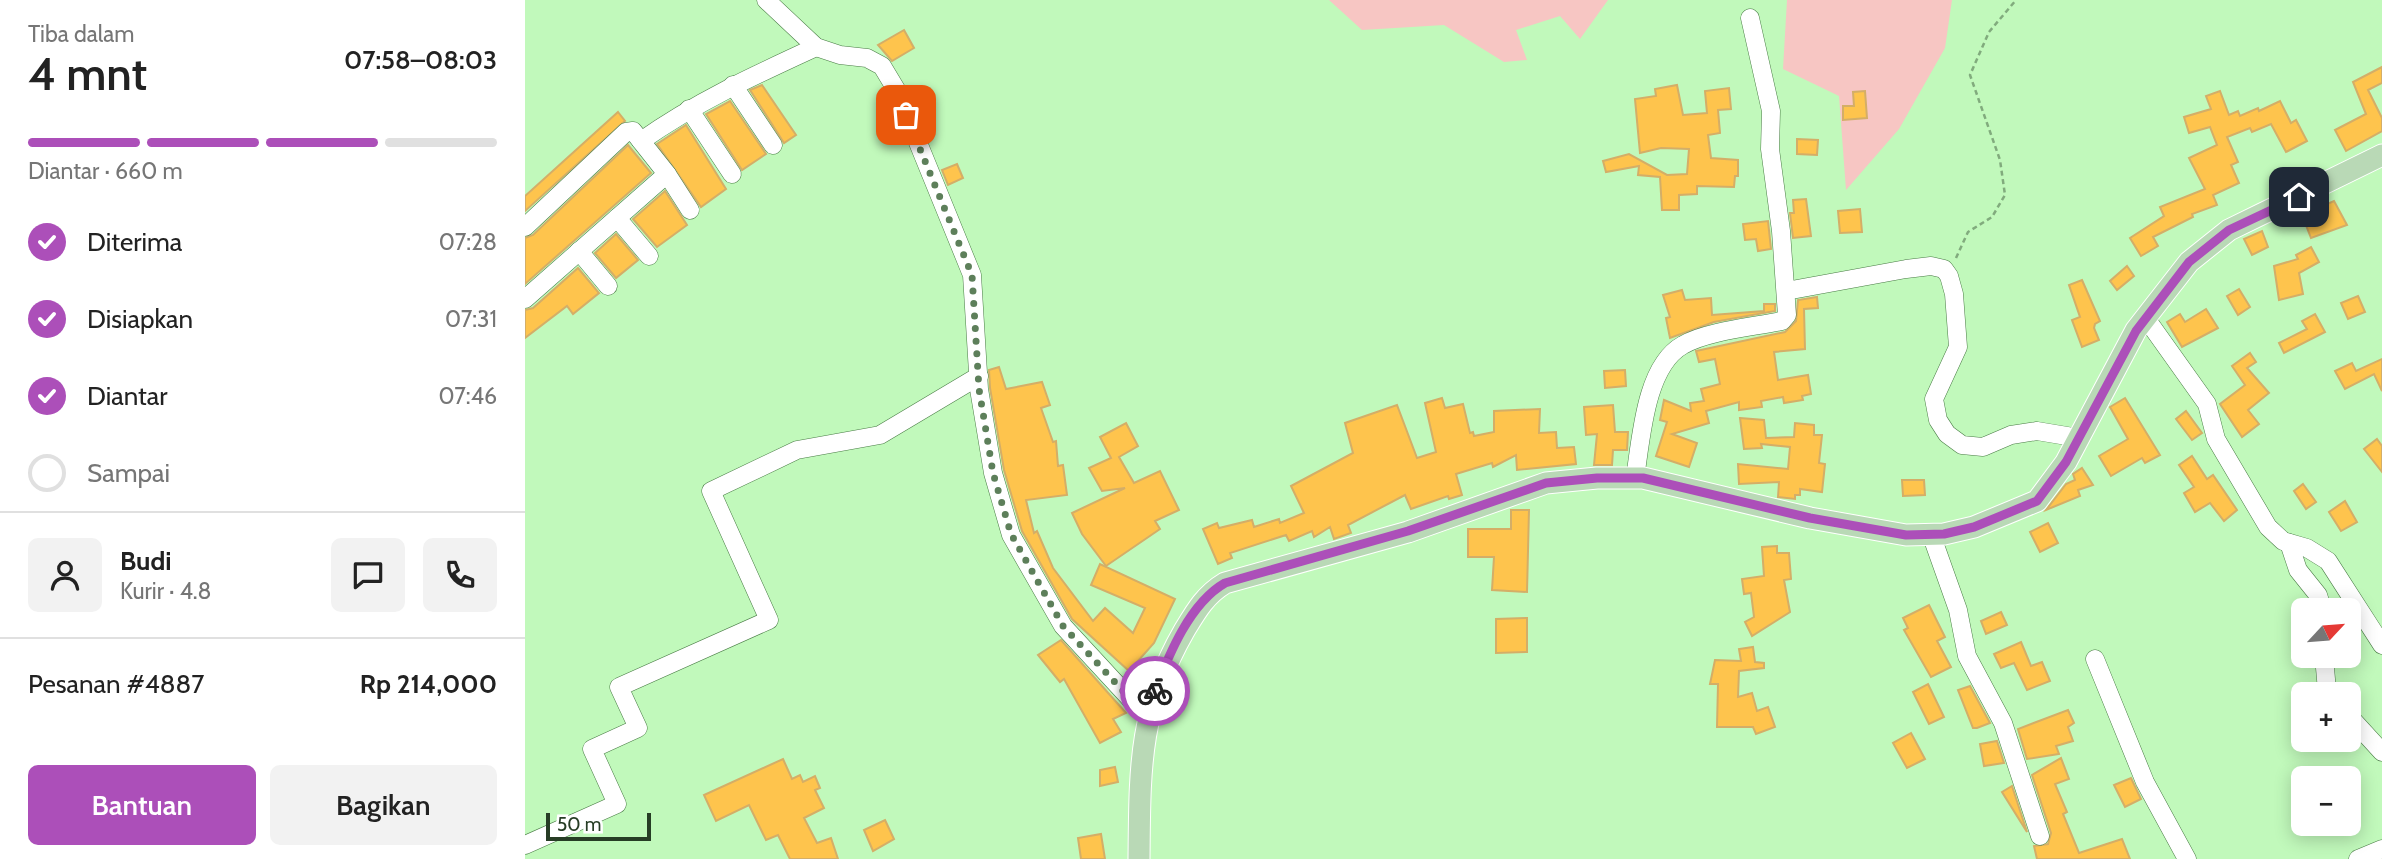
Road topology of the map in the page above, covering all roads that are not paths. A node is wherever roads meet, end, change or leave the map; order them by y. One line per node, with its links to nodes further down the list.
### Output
1 (767, 0): 3 (street)
2 (1750, 18): 17 (street)
3 (816, 47): 4 (street); 20 (street)
4 (733, 85): 5 (street); 7 (street)
5 (689, 109): 6 (street); 10 (street)
6 (641, 141): 9 (street); 13 (street)
7 (773, 145)
8 (2382, 155): 19 (main road)
9 (667, 174): 11 (street); 12 (street)
10 (732, 174)
11 (690, 210)
12 (617, 218): 14 (street); 15 (street)
13 (525, 227)
14 (579, 251): 16 (street); 18 (street)
15 (649, 256)
16 (608, 286)
17 (1786, 291): 21 (street); 22 (street)
18 (525, 299)
19 (2145, 317): 21 (main road); 24 (street)
20 (979, 376): 28 (street); 32 (street)
21 (2079, 438): 23 (main road)
22 (1635, 478): 23 (main road); 28 (main road)
23 (1931, 534): 31 (street)
24 (2290, 543): 25 (street); 26 (street)
25 (2319, 598)
26 (2382, 645)
27 (2095, 659): 35 (street)
28 (1147, 717): 34 (main road)
29 (2361, 729): 30 (street)
30 (2382, 752)
31 (2040, 835)
32 (525, 845)
33 (2382, 849): 36 (street)
34 (1139, 859)
35 (2187, 859)
36 (2358, 859)

